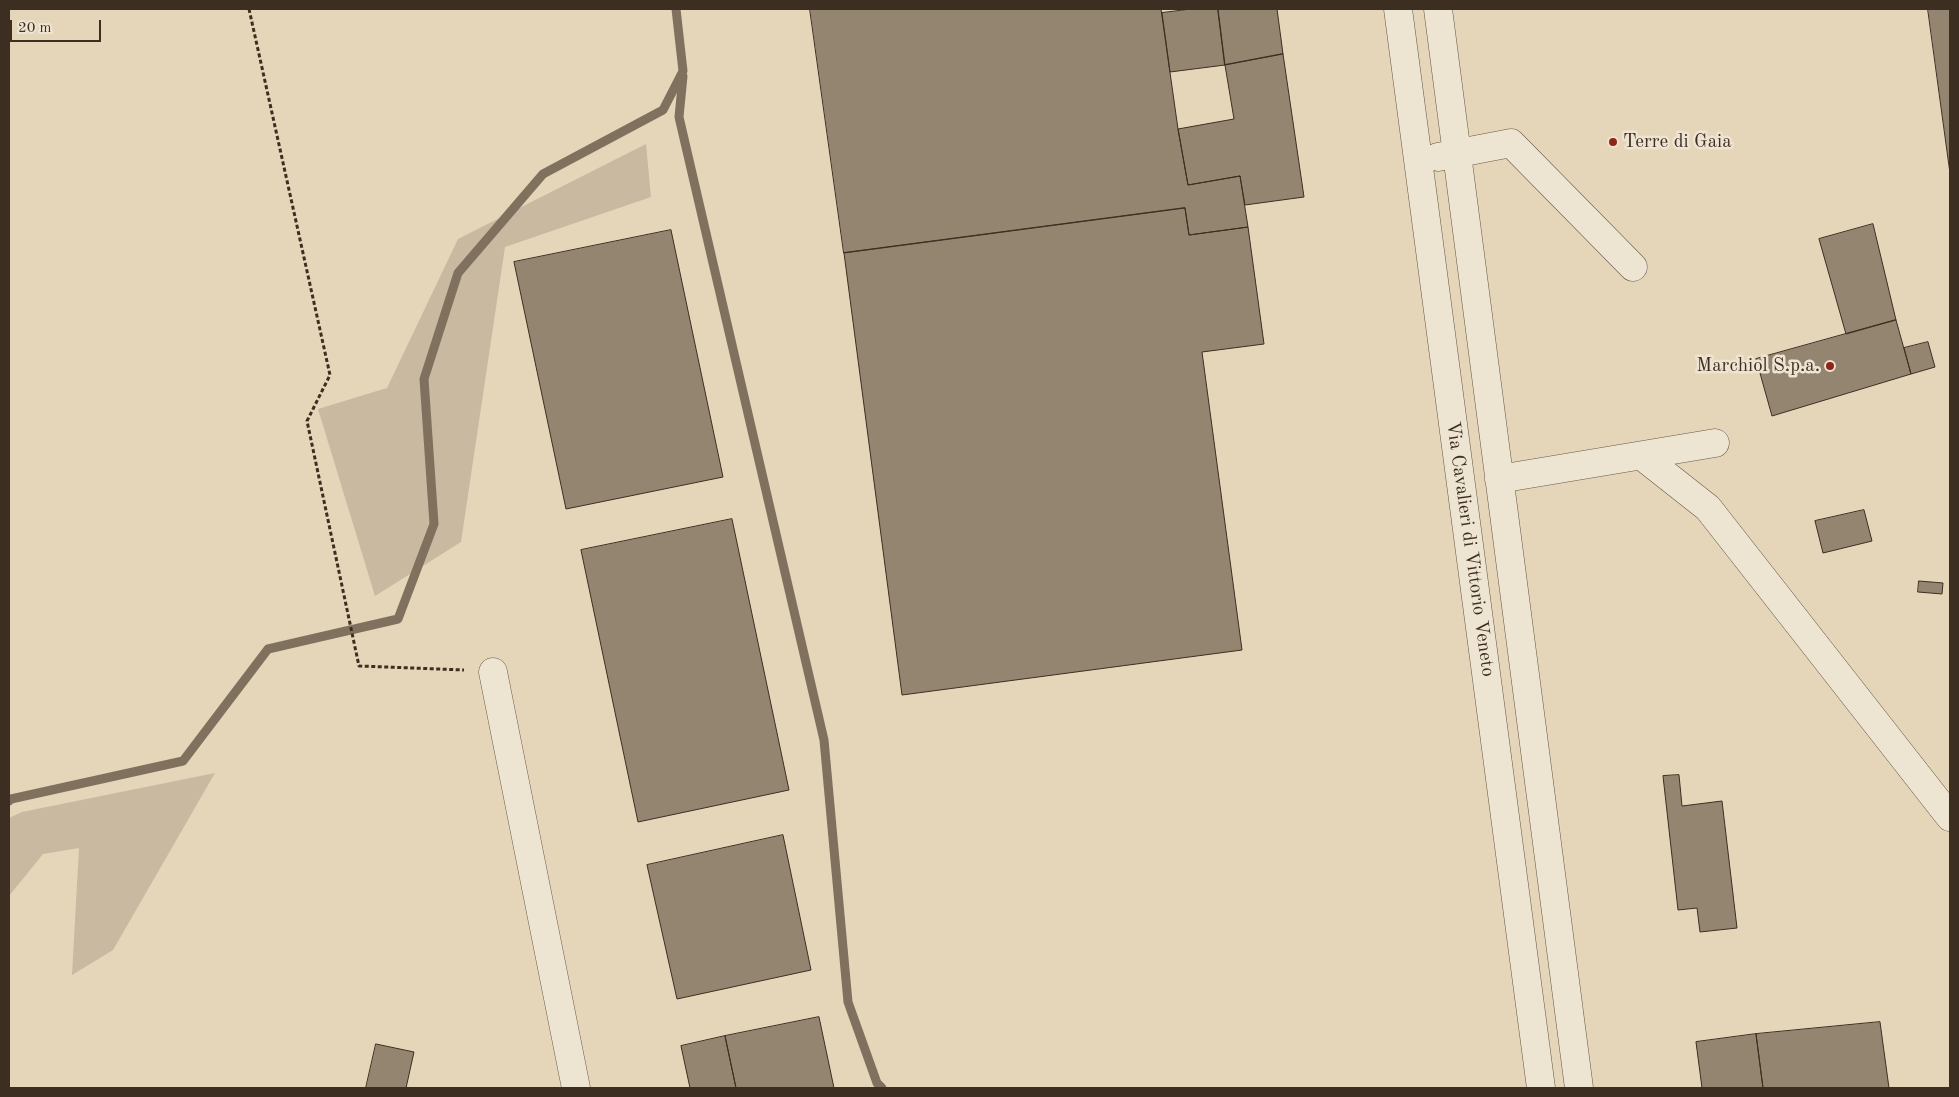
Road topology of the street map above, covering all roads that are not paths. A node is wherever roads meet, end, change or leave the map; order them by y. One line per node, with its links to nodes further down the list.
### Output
1 (1398, 9): 4 (street, Via Cavalieri di Vittorio Veneto)
2 (1438, 9): 3 (street, Via Cavalieri di Vittorio Veneto)
3 (1457, 154): 4 (street); 5 (street); 8 (street, Via Cavalieri di Vittorio Veneto)
4 (1418, 160): 12 (street, Via Cavalieri di Vittorio Veneto)
5 (1633, 267)
6 (1715, 443): 7 (street)
7 (1642, 456): 8 (street); 10 (street)
8 (1499, 479): 11 (street, Via Cavalieri di Vittorio Veneto)
9 (493, 672): 13 (street)
10 (1950, 817)
11 (1564, 978): 12 (street); 15 (street, Via Cavalieri di Vittorio Veneto)
12 (1527, 983): 14 (street, Via Cavalieri di Vittorio Veneto)
13 (576, 1088)
14 (1541, 1088)
15 (1579, 1088)

